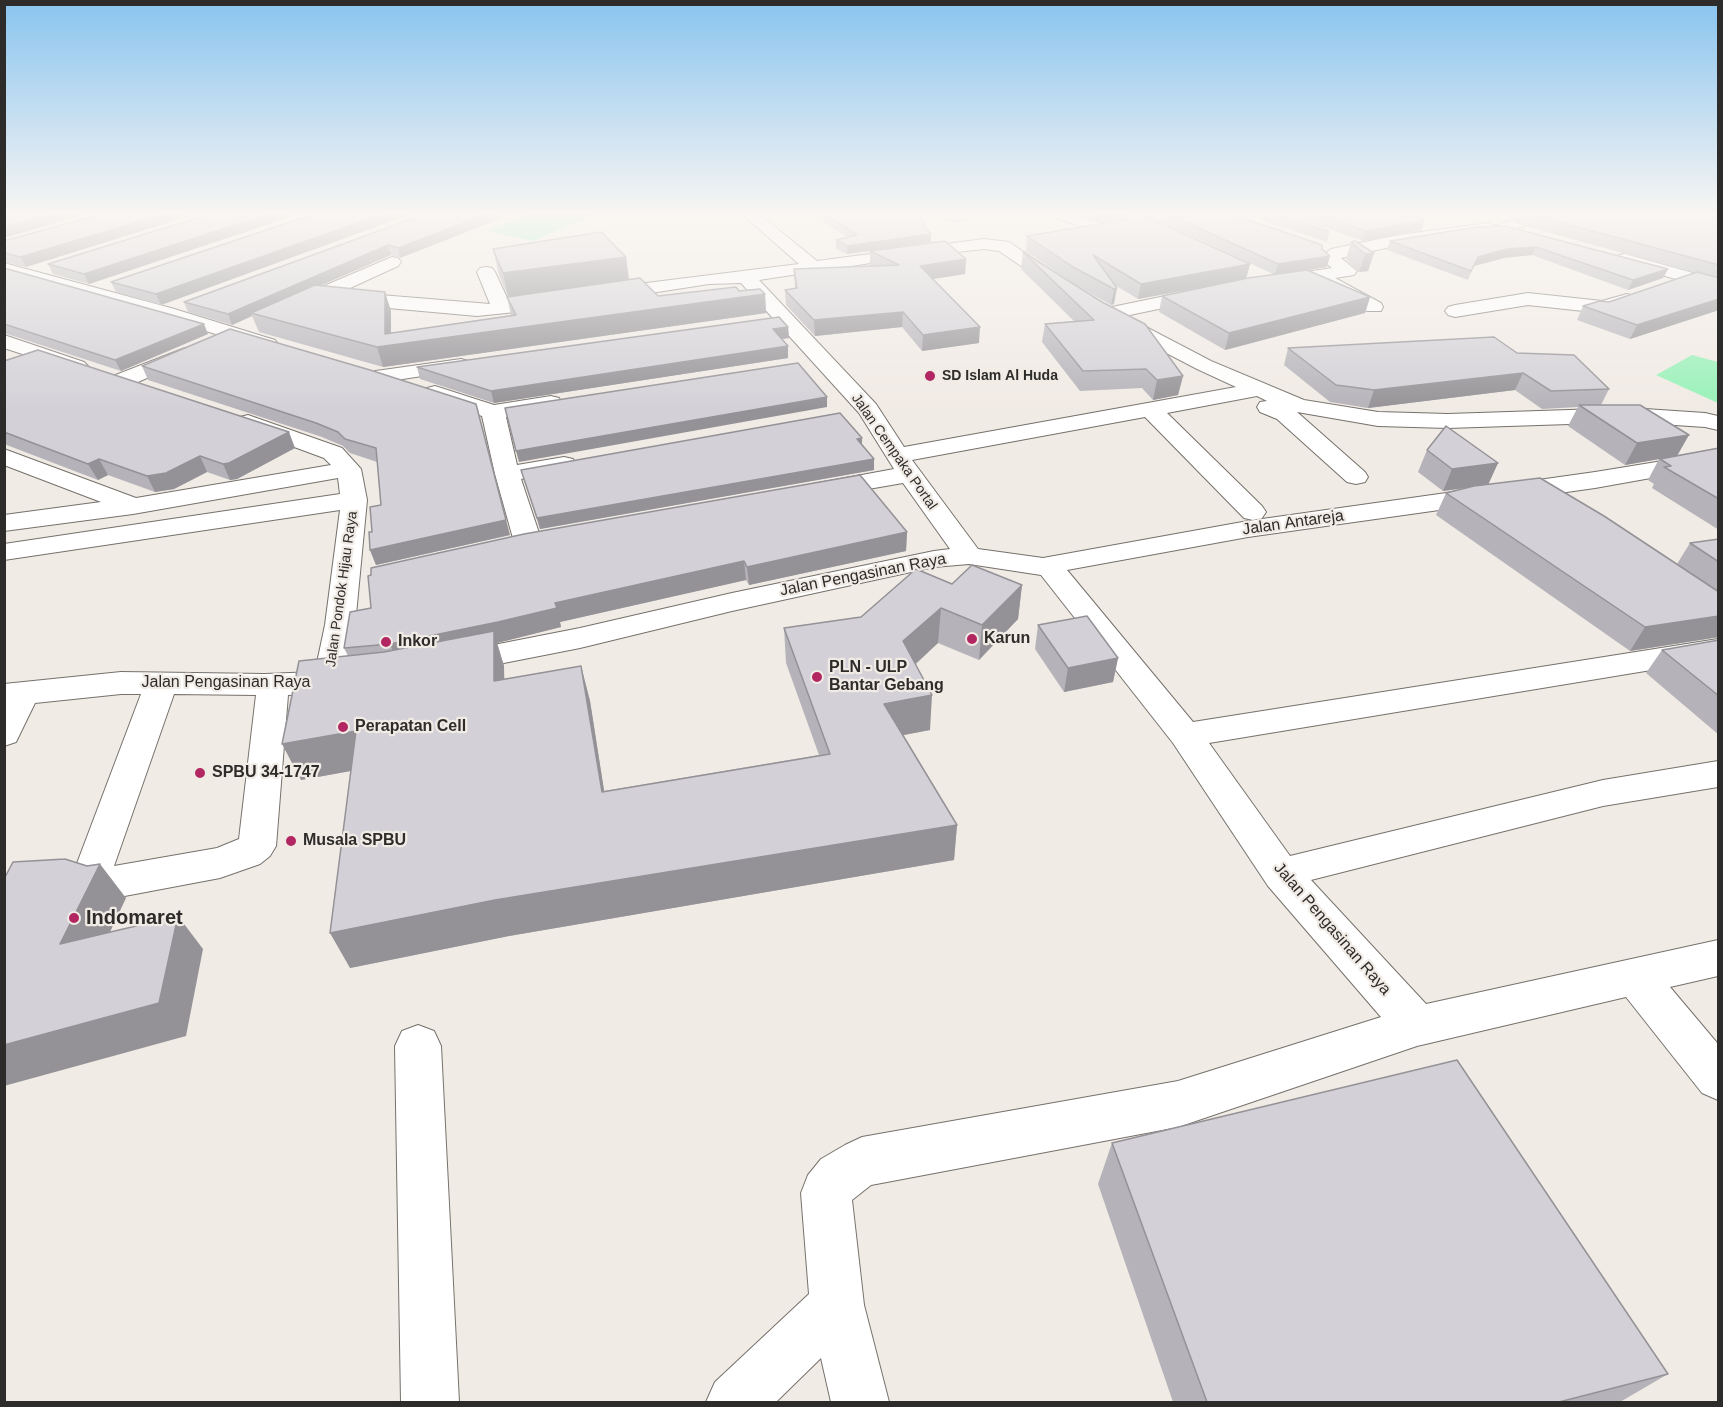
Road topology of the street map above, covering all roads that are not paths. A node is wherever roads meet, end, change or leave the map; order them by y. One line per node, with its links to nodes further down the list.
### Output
1 (47, 280): 15 (street)
2 (352, 280): 16 (street)
3 (489, 280): 21 (street)
4 (704, 280): 21 (street)
5 (748, 280): 29 (street, Jalan Cempaka Portal)
6 (1053, 280): 19 (street)
7 (1274, 280): 12 (street)
8 (1324, 280): 20 (street)
9 (1683, 280): 22 (street)
10 (1694, 280): 13 (street)
11 (123, 281): 15 (street)
12 (1262, 281)
13 (1719, 286)
14 (1221, 291): 19 (street)
15 (90, 292): 23 (street)
16 (318, 295): 18 (street); 21 (street)
17 (186, 304): 23 (street)
18 (299, 304)
19 (1093, 305): 36 (street)
20 (1374, 308)
21 (502, 309)
22 (1455, 311)
23 (165, 312): 25 (street)
24 (262, 321): 25 (street)
25 (235, 333): 27 (street); 35 (street)
26 (4, 341): 28 (street)
27 (292, 350)
28 (46, 355): 32 (street); 35 (street)
29 (825, 361): 31 (street); 39 (street, Jalan Cempaka Portal)
30 (476, 363): 34 (street)
31 (799, 365)
32 (14, 368)
33 (360, 369): 34 (street)
34 (383, 375): 40 (street)
35 (121, 381): 37 (street)
36 (1260, 390): 43 (street); 44 (street)
37 (152, 391)
38 (570, 400): 40 (street)
39 (868, 409): 41 (street); 48 (street, Jalan Cempaka Portal)
40 (493, 412): 50 (street)
41 (841, 413)
42 (224, 414): 49 (street)
43 (1155, 414): 48 (street); 51 (street); 57 (street)
44 (1714, 419)
45 (4, 456): 55 (street)
46 (588, 459): 50 (street)
47 (1719, 459): 52 (street, Jalan Antareja)
48 (903, 464): 53 (street); 61 (street, Jalan Cempaka Portal)
49 (349, 469): 54 (street, Jalan Pondok Hijau Raya); 55 (street)
50 (507, 474): 59 (street)
51 (1356, 477)
52 (1539, 488): 56 (street); 62 (street, Jalan Antareja)
53 (794, 494)
54 (354, 500): 60 (street); 66 (street, Jalan Pondok Hijau Raya)
55 (133, 506): 58 (street)
56 (1567, 507)
57 (1253, 512)
58 (4, 523)
59 (528, 543)
60 (4, 552)
61 (969, 556): 62 (street, Jalan Pengasinan Raya); 64 (street, Jalan Pengasinan Raya)
62 (1050, 568): 71 (street, Jalan Pengasinan Raya)
63 (1719, 649): 71 (street)
64 (432, 668)
65 (375, 677): 66 (street, Jalan Pengasinan Raya)
66 (329, 683): 68 (street, Jalan Pengasinan Raya)
67 (161, 684): 68 (street, Jalan Pengasinan Raya); 68 (street); 69 (street, Jalan Pengasinan Raya)
68 (273, 685)
69 (14, 694): 70 (street)
70 (4, 734)
71 (1185, 735): 73 (street, Jalan Pengasinan Raya)
72 (1719, 774): 73 (street)
73 (1282, 875): 76 (street, Jalan Pengasinan Raya)
74 (1719, 958): 75 (street)
75 (1636, 978): 76 (street); 78 (street)
76 (1417, 1026): 79 (street)
77 (418, 1046): 80 (street)
78 (1719, 1078)
79 (837, 1305): 81 (street); 82 (street)
80 (430, 1402)
81 (735, 1402)
82 (860, 1402)

